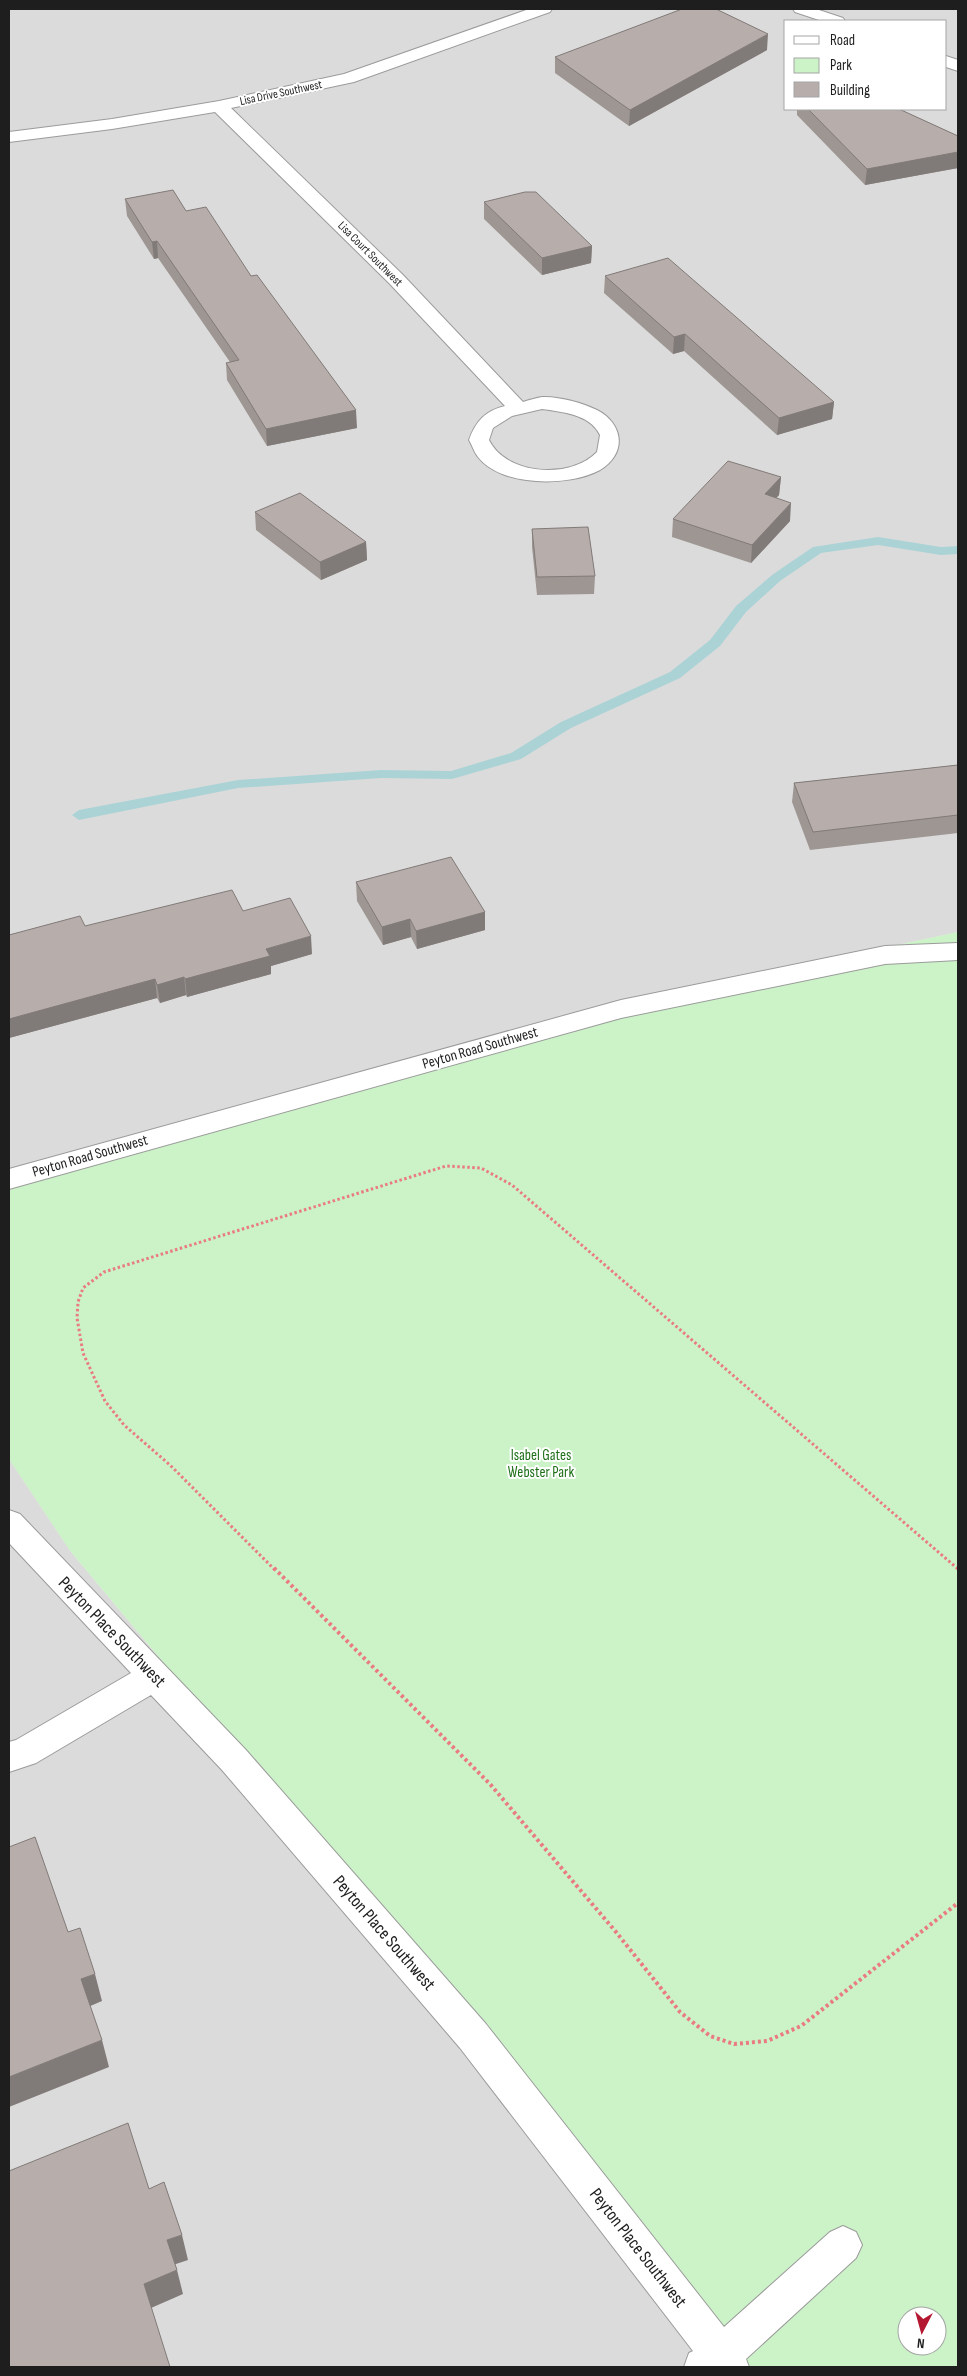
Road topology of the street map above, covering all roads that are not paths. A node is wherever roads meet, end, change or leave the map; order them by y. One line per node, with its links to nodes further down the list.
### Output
1 (544, 9): 4 (street, Lisa Drive Southwest)
2 (801, 9): 3 (street)
3 (834, 20)
4 (218, 106): 5 (street, Lisa Drive Southwest); 6 (street, Lisa Court Southwest)
5 (9, 137)
6 (517, 407): 6 (street)
7 (958, 951): 8 (street, Peyton Road Southwest)
8 (9, 1179)
9 (9, 1524): 10 (street, Peyton Place Southwest)
10 (154, 1676): 11 (street); 13 (street, Peyton Place Southwest)
11 (9, 1757)
12 (844, 2245): 13 (street)
13 (718, 2363)

